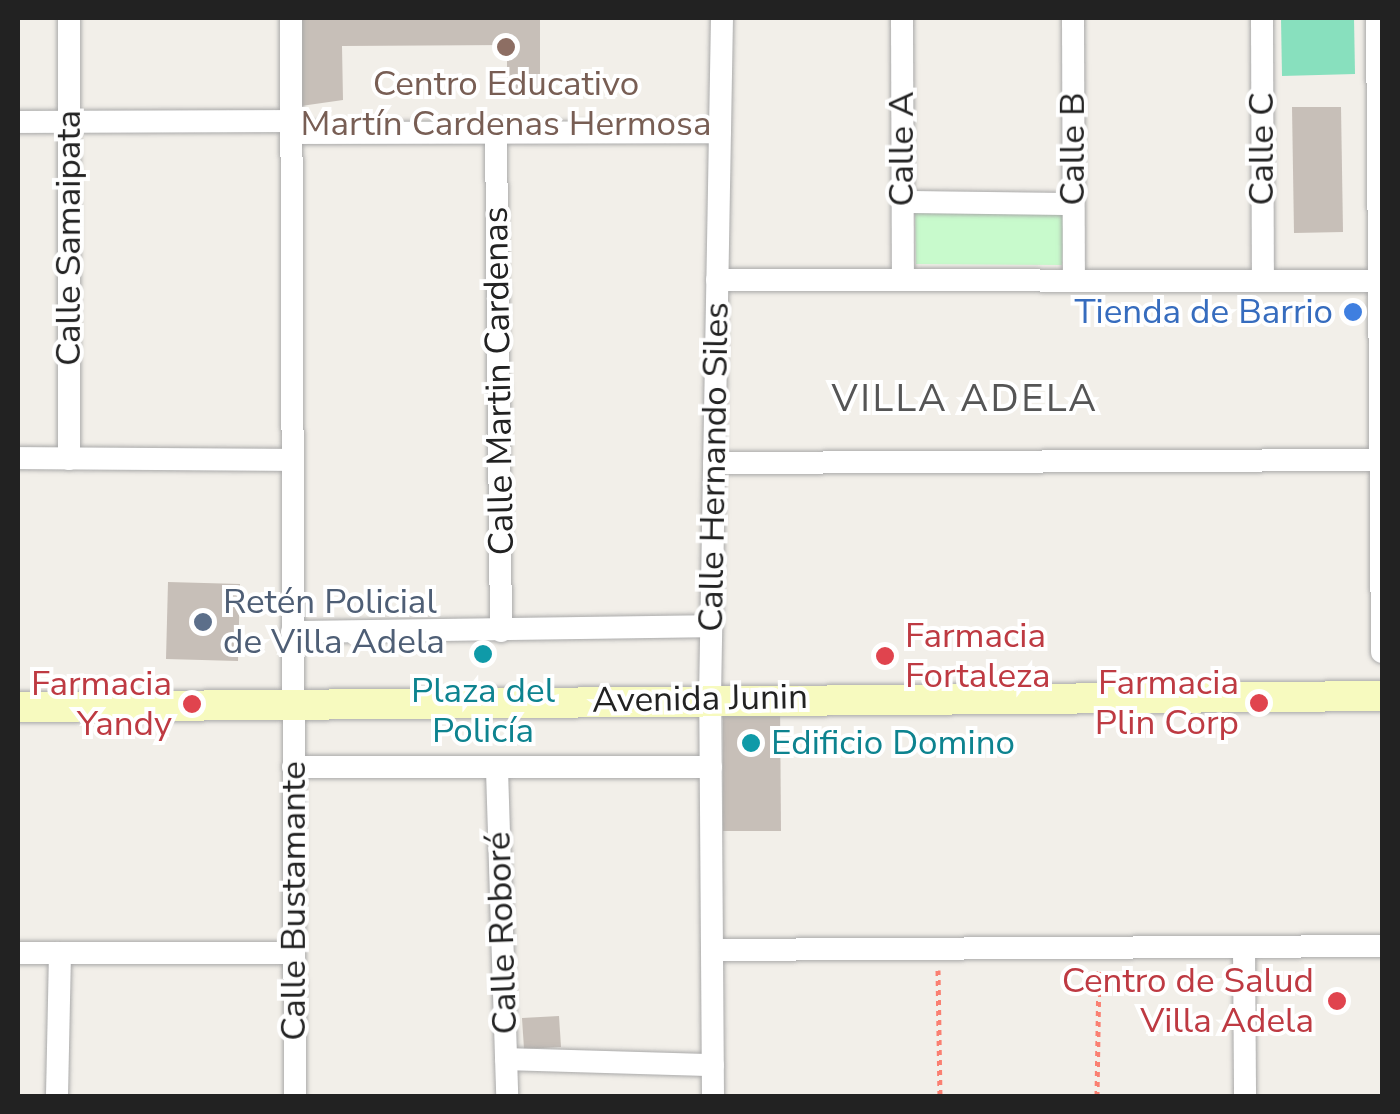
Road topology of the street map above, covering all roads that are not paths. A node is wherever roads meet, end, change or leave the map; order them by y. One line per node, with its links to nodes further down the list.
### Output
1 (69, 18): 10 (street, Calle Samaipata)
2 (291, 18): 11 (street, Calle Bustamante)
3 (722, 18): 13 (street, Calle Hernando Siles)
4 (902, 18): 14 (street, Calle A)
5 (1072, 18): 15 (street, Calle B)
6 (1262, 18): 19 (street, Calle C)
7 (1378, 18): 8 (street)
8 (1380, 115): 20 (street)
9 (18, 122): 10 (street)
10 (69, 122): 11 (street); 22 (street, Calle Samaipata)
11 (291, 127): 12 (street); 23 (street, Calle Bustamante)
12 (496, 131): 13 (street); 27 (street, Calle Martin Cardenas)
13 (720, 132): 16 (street, Calle Hernando Siles)
14 (902, 202): 15 (street); 17 (street, Calle A)
15 (1073, 204): 18 (street, Calle B)
16 (717, 280): 17 (street); 25 (street, Calle Hernando Siles)
17 (903, 280): 18 (street)
18 (1074, 280): 19 (street)
19 (1263, 280): 20 (street)
20 (1378, 280): 24 (street)
21 (18, 458): 22 (street)
22 (68, 459): 23 (street)
23 (292, 460): 28 (street, Calle Bustamante)
24 (1380, 460): 25 (street); 29 (street)
25 (714, 463): 26 (street, Calle Hernando Siles)
26 (711, 626): 27 (street, Avenida Junin); 31 (street, Calle Hernando Siles)
27 (501, 631): 28 (street, Avenida Junin)
28 (292, 632): 32 (street, Calle Bustamante)
29 (1382, 652)
30 (1382, 696): 31 (street, Avenida Junin)
31 (710, 698): 32 (street, Avenida Junin); 35 (street, Calle Hernando Siles)
32 (293, 705): 33 (street, Avenida Junin); 34 (street, Calle Bustamante)
33 (18, 707)
34 (293, 767): 36 (street, Avenida Junin); 41 (street, Calle Bustamante)
35 (711, 767): 36 (street, Avenida Junin); 39 (street, Calle Hernando Siles)
36 (497, 770): 43 (street, Calle Roboré)
37 (1382, 946): 38 (street)
38 (1244, 947): 39 (street); 49 (street)
39 (712, 950): 44 (street, Calle Hernando Siles)
40 (18, 953): 42 (street)
41 (294, 953): 42 (street); 46 (street, Calle Bustamante)
42 (60, 954): 45 (street)
43 (506, 1059): 44 (street); 47 (street, Calle Roboré)
44 (713, 1064): 48 (street, Calle Hernando Siles)
45 (56, 1096)
46 (295, 1096)
47 (507, 1096)
48 (713, 1096)
49 (1244, 1096)

